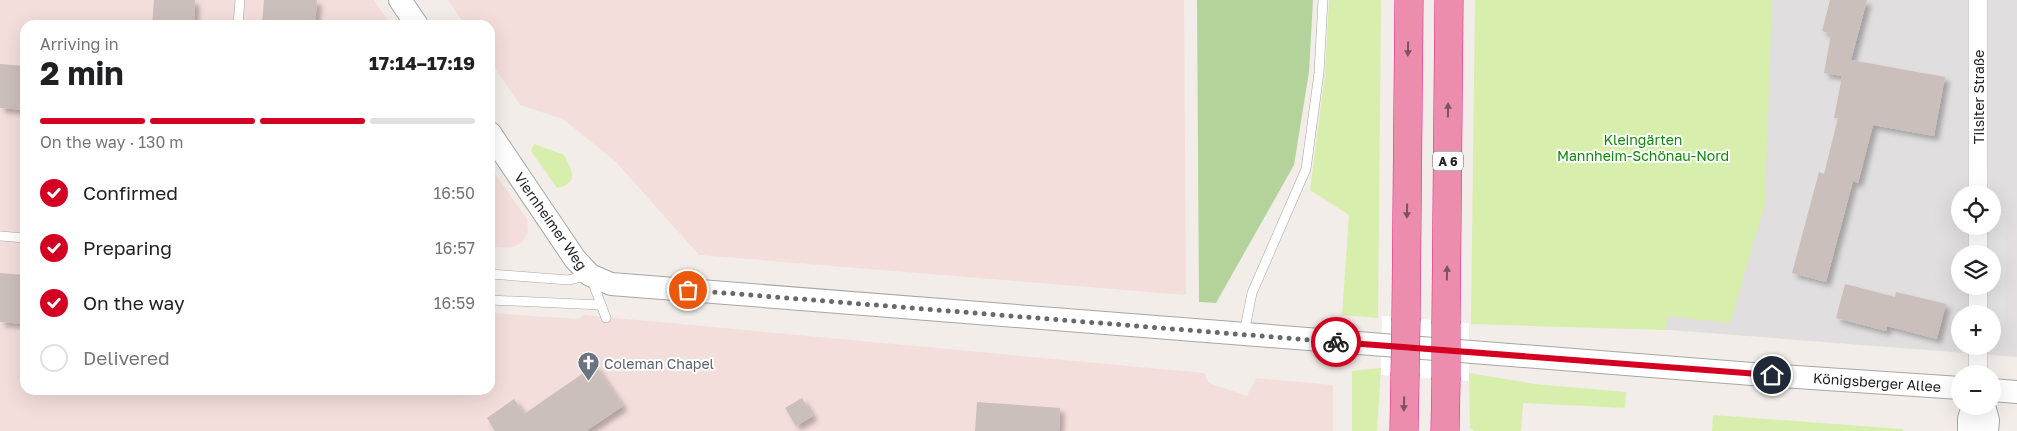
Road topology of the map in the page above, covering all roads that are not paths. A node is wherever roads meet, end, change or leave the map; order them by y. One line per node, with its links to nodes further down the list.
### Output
1 (240, 0): 7 (lane)
2 (400, 0): 8 (street)
3 (1323, 0): 18 (lane)
4 (1409, 0): 25 (highway, one-way to 25, bridge)
5 (1449, 0): 26 (highway, A 6, one-way to 5, bridge)
6 (1978, 0): 10 (street, Tilsiter Straße)
7 (238, 20)
8 (414, 20)
9 (495, 140): 14 (street, Viernheimer Weg)
10 (1978, 185)
11 (0, 236): 12 (lane)
12 (20, 238)
13 (495, 274): 14 (lane)
14 (590, 275): 16 (lane); 18 (street, Viernheimer Weg)
15 (495, 300): 16 (lane)
16 (601, 305): 17 (lane)
17 (606, 318)
18 (1244, 334): 19 (street, Viernheimer Weg)
19 (1345, 343): 20 (street, Königsberger Allee)
20 (1951, 387)
21 (2001, 391): 22 (street)
22 (2017, 392)
23 (1970, 415): 27 (street)
24 (1987, 415): 28 (street)
25 (1404, 431)
26 (1445, 431)
27 (1969, 431)
28 (1988, 431)

